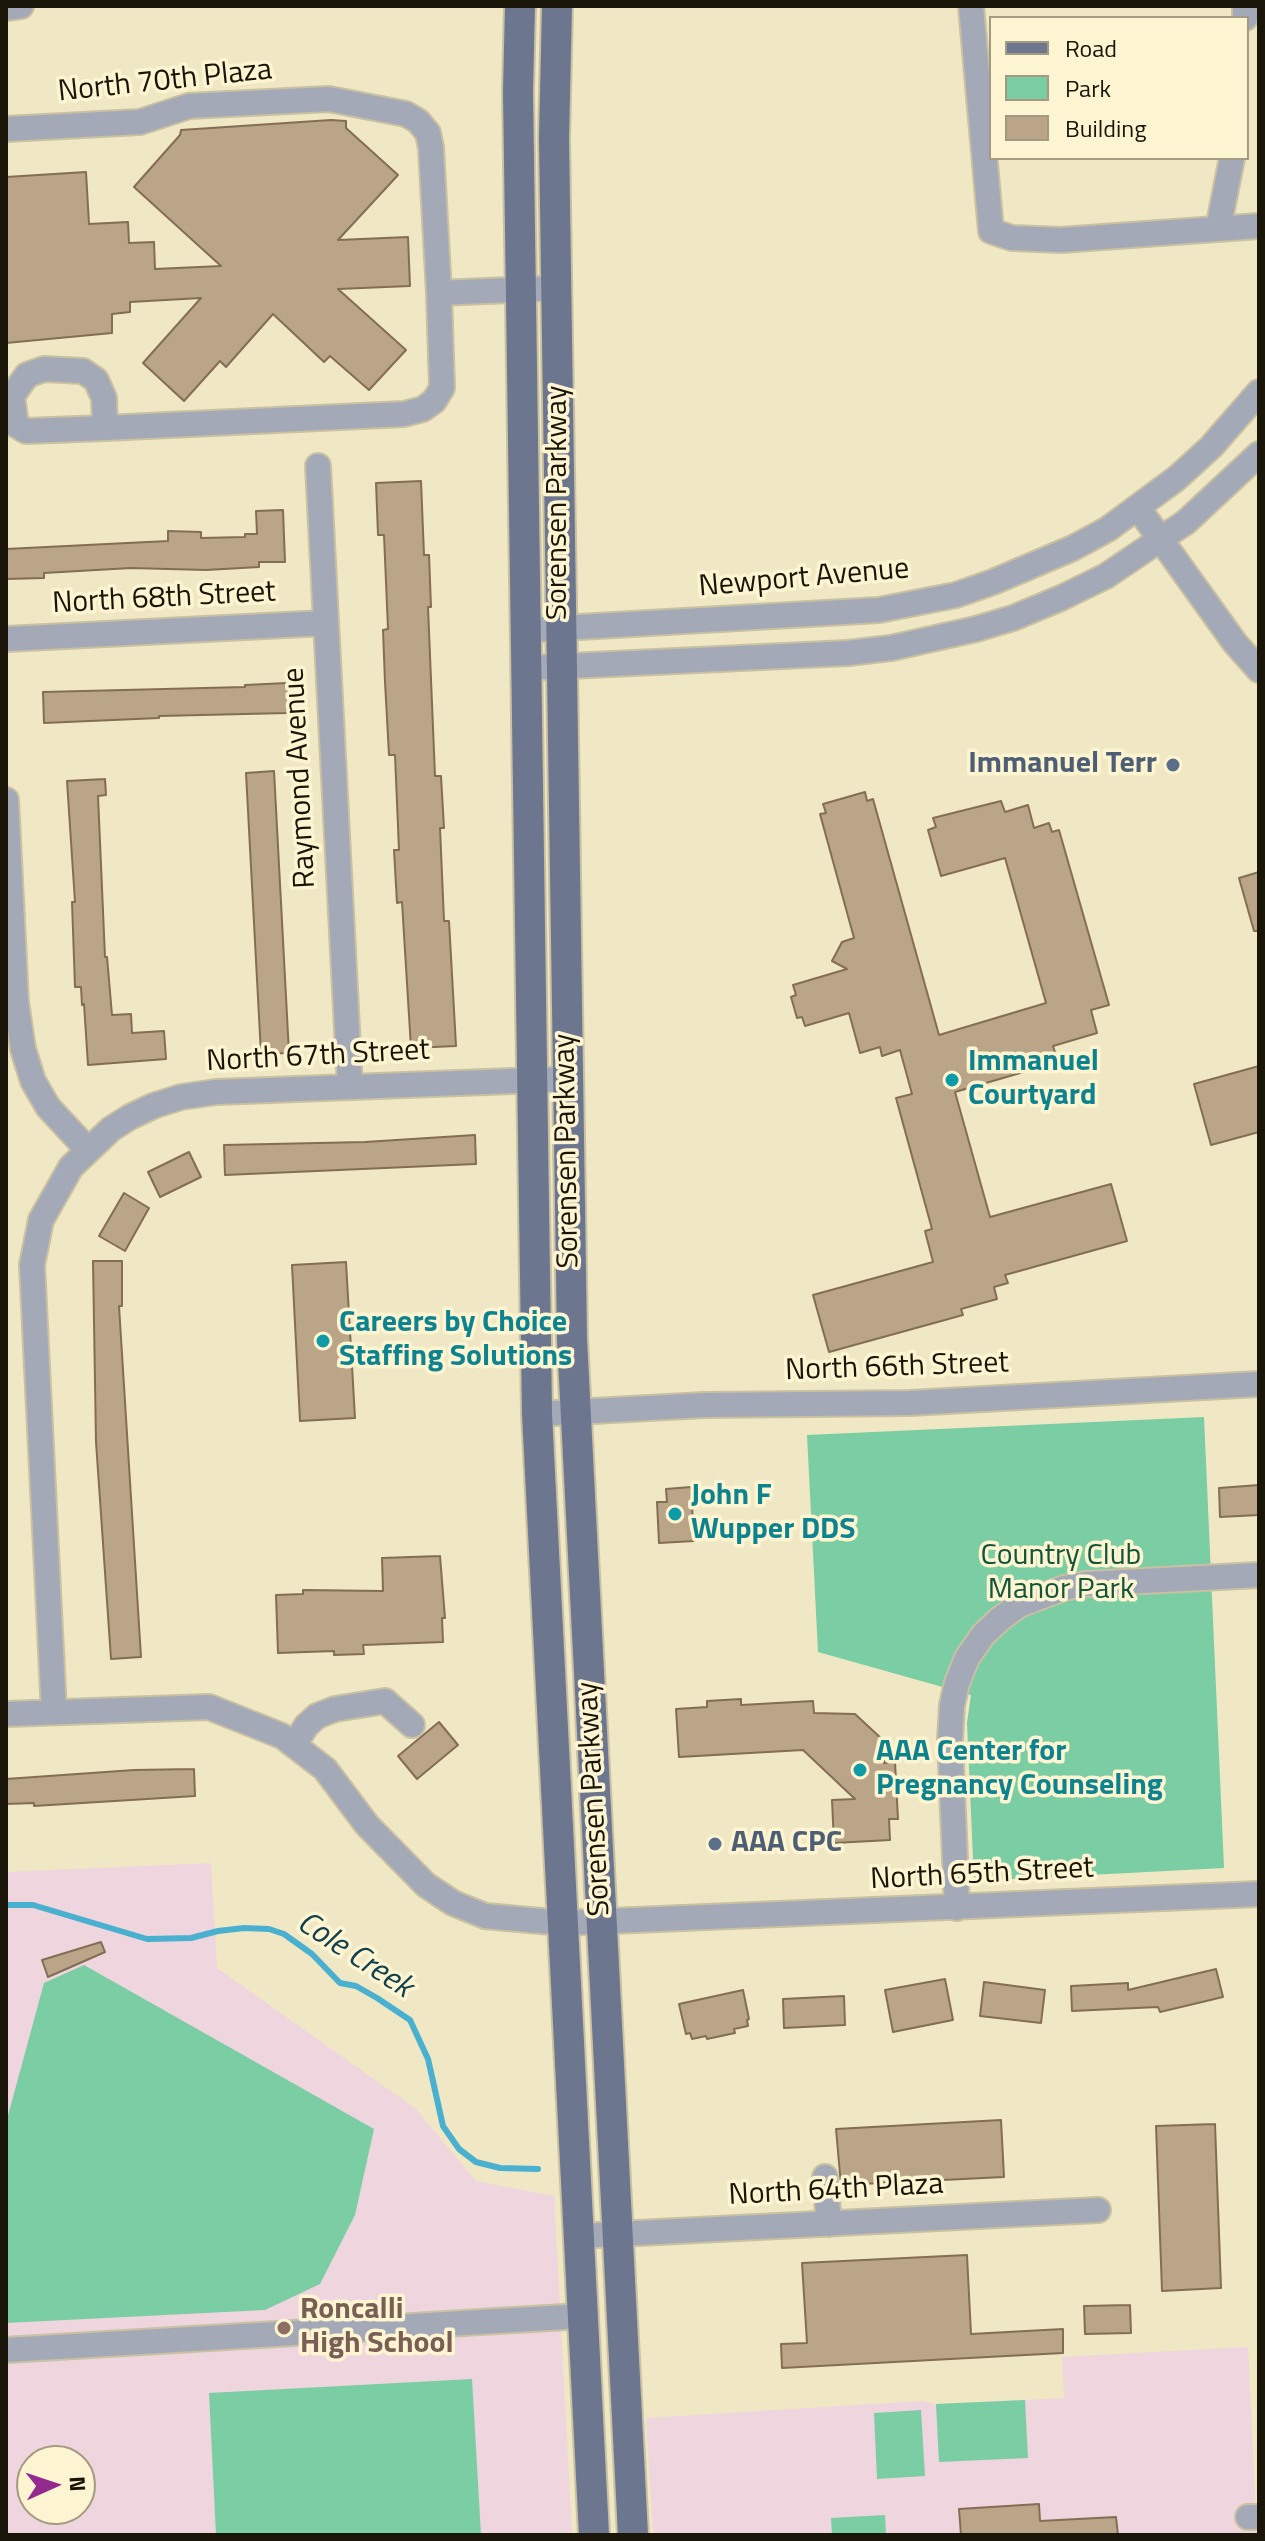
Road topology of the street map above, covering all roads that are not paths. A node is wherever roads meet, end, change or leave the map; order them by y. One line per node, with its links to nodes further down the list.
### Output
1 (21, 6): 5 (street)
2 (520, 6): 11 (main road, Sorensen Parkway)
3 (557, 6): 10 (main road, Sorensen Parkway)
4 (971, 6): 9 (street)
5 (6, 8)
6 (6, 129): 12 (street, North 70th Plaza)
7 (1232, 160): 9 (street)
8 (1259, 226): 9 (street)
9 (1218, 229)
10 (557, 288): 11 (street); 20 (main road, Sorensen Parkway)
11 (521, 289): 12 (street); 21 (main road, Sorensen Parkway)
12 (439, 293): 14 (street, North 70th Plaza)
13 (1259, 392): 17 (street, Newport Avenue)
14 (105, 428)
15 (1259, 454): 18 (street)
16 (318, 466): 19 (street, Raymond Avenue)
17 (1138, 508): 18 (street); 20 (street, Newport Avenue)
18 (1161, 539): 23 (street); 25 (street)
19 (325, 623): 22 (street, North 68th Street); 29 (street, Raymond Avenue)
20 (560, 628): 21 (street, Newport Avenue); 23 (main road, Sorensen Parkway)
21 (526, 630): 24 (main road, Sorensen Parkway)
22 (6, 639)
23 (561, 667): 24 (street); 27 (main road, Sorensen Parkway)
24 (526, 668): 28 (main road, Sorensen Parkway)
25 (1259, 670)
26 (6, 800): 30 (street)
27 (567, 1079): 28 (street, North 67th Street); 32 (main road, Sorensen Parkway)
28 (532, 1080): 29 (street, North 67th Street); 33 (main road, Sorensen Parkway)
29 (350, 1087): 30 (street, North 67th Street)
30 (88, 1150): 35 (street, North 67th Street)
31 (1259, 1384): 32 (street, North 66th Street)
32 (574, 1412): 33 (street, North 66th Street); 41 (main road, Sorensen Parkway)
33 (537, 1414): 42 (main road, Sorensen Parkway)
34 (1259, 1575): 40 (street)
35 (54, 1712): 36 (street); 38 (street)
36 (6, 1714)
37 (412, 1725): 38 (street)
38 (295, 1744): 42 (street)
39 (1259, 1894): 40 (street, North 65th Street)
40 (957, 1908): 41 (street, North 65th Street)
41 (601, 1922): 42 (street, North 65th Street); 46 (main road, Sorensen Parkway)
42 (563, 1923): 47 (main road, Sorensen Parkway)
43 (825, 2177): 45 (street)
44 (1098, 2210): 45 (street, North 64th Plaza)
45 (829, 2224): 46 (street, North 64th Plaza)
46 (617, 2234): 47 (street, North 64th Plaza); 51 (main road, Sorensen Parkway)
47 (578, 2236): 48 (main road, Sorensen Parkway)
48 (582, 2316): 49 (street); 50 (main road, Sorensen Parkway)
49 (6, 2350)
50 (594, 2535)
51 (633, 2535)

